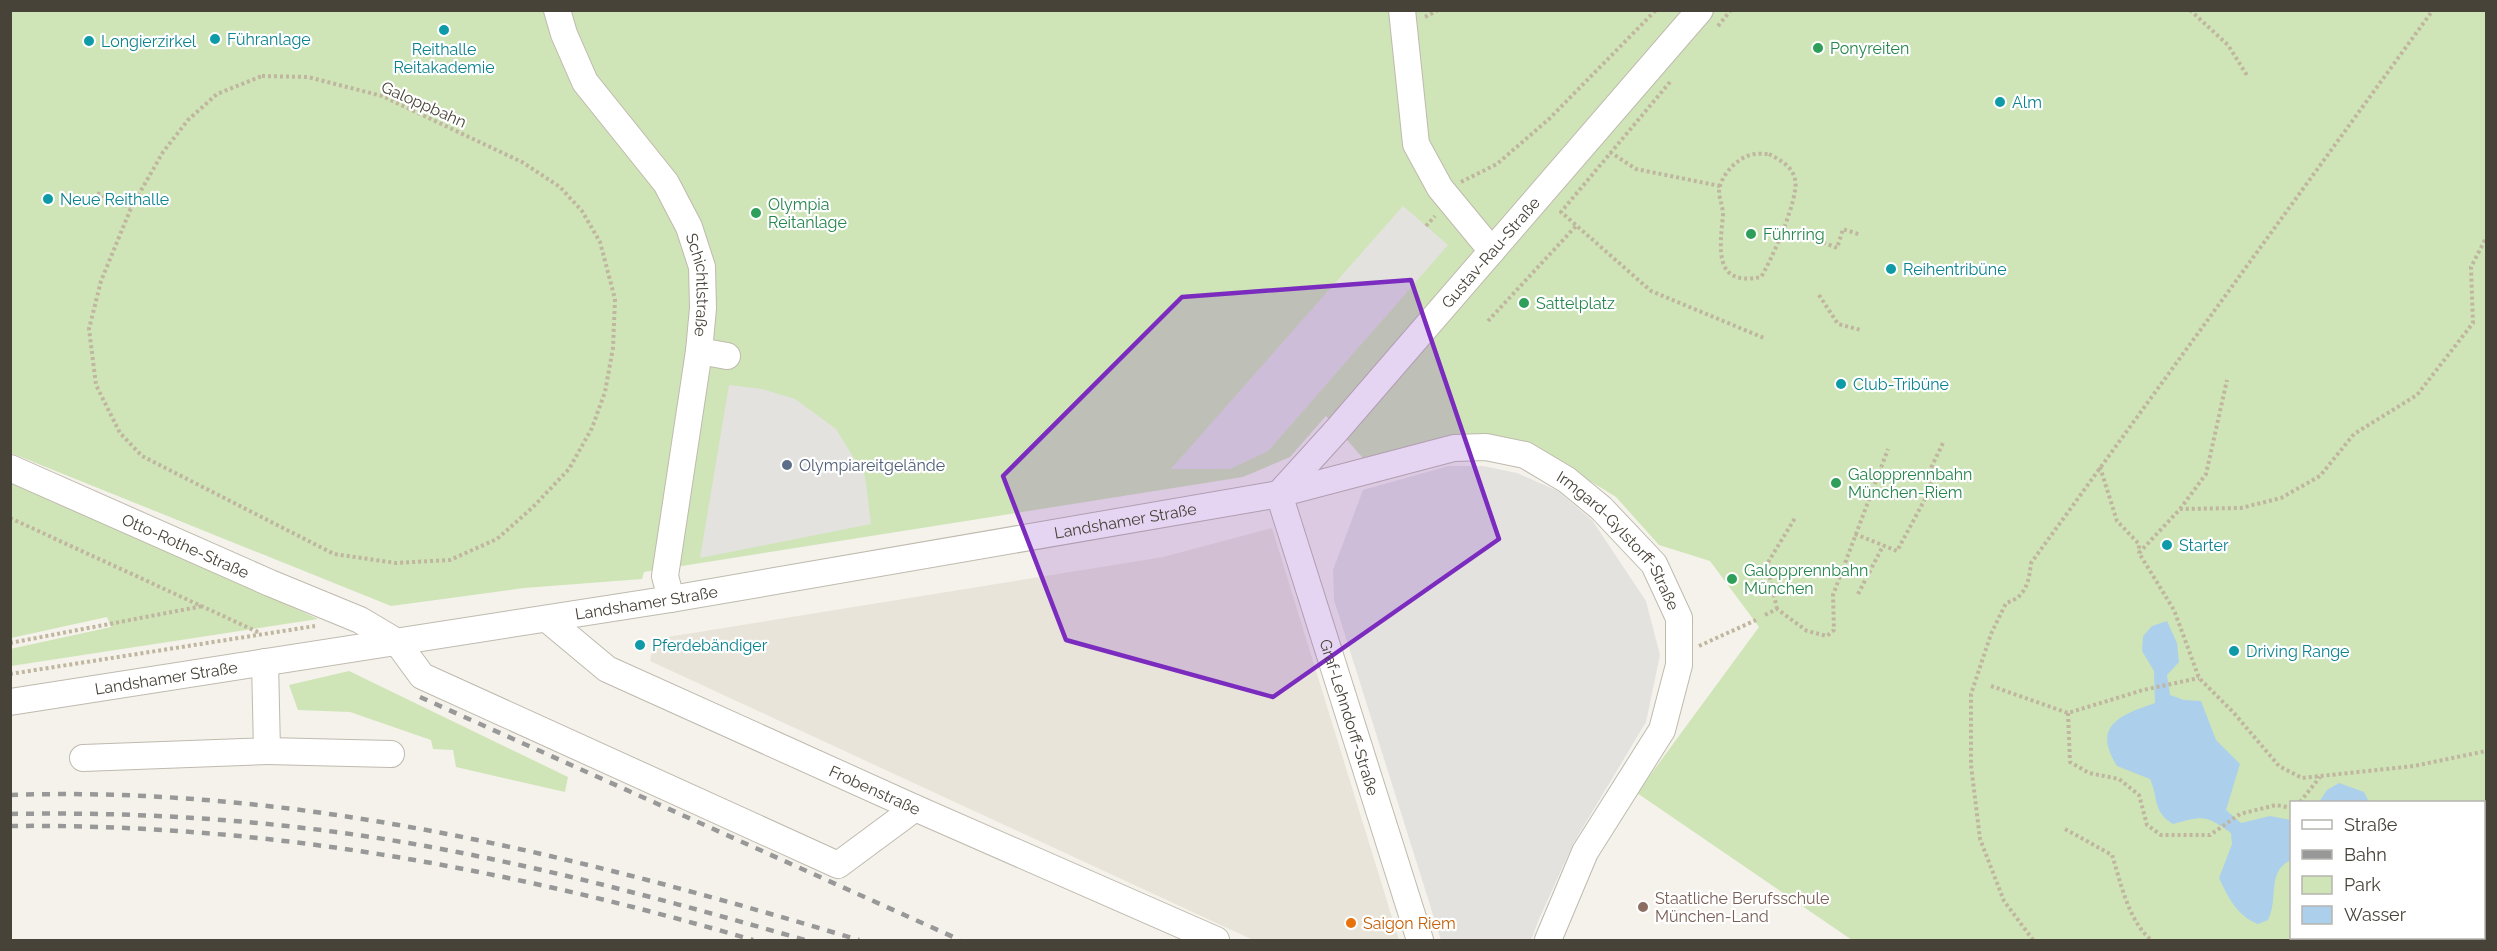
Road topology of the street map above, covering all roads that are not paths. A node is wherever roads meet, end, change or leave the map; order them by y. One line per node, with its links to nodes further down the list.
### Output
1 (557, 10): 5 (street, Schichtlstraße)
2 (1402, 10): 4 (street)
3 (1708, 19): 4 (street, Gustav-Rau-Straße)
4 (1492, 251): 8 (street, Gustav-Rau-Straße)
5 (699, 351): 6 (street); 9 (street, Schichtlstraße)
6 (727, 356)
7 (10, 468): 11 (street, Otto-Rothe-Straße)
8 (1279, 494): 9 (street, Landshamer Straße); 19 (street, Graf-Lehndorff-Straße); 20 (street, Irmgard-Gylstorff-Straße)
9 (671, 599): 10 (street, Landshamer Straße)
10 (547, 619): 11 (street, Landshamer Straße); 17 (street, Frobenstraße)
11 (397, 642): 12 (street, Landshamer Straße); 17 (street)
12 (265, 662): 13 (street, Landshamer Straße); 14 (street)
13 (10, 702)
14 (267, 751): 15 (street); 16 (street)
15 (391, 754)
16 (83, 758)
17 (915, 808): 18 (street, Frobenstraße)
18 (1216, 940)
19 (1420, 940)
20 (1548, 940)

